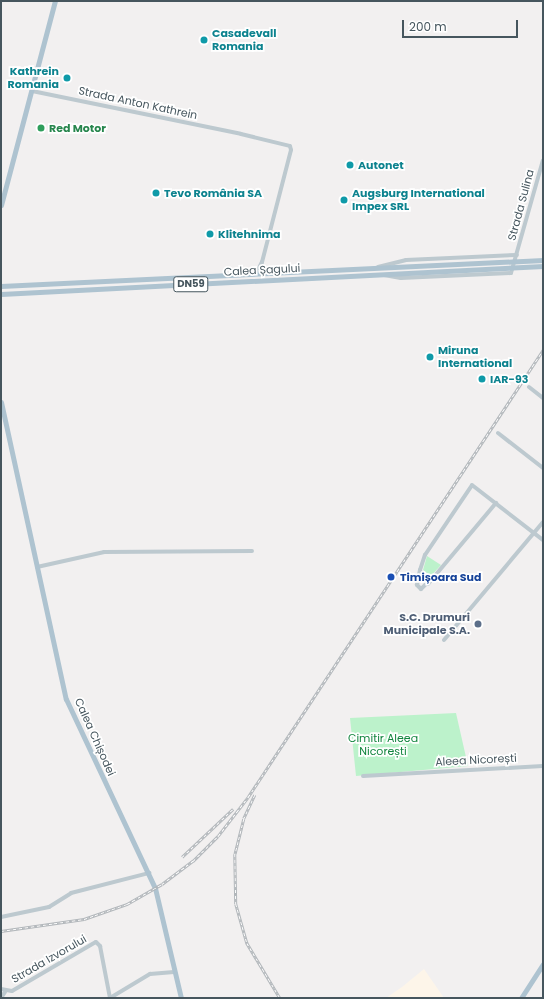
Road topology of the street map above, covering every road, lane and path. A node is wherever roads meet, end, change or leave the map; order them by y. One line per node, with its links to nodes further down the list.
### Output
1 (55, 1): 2 (main road)
2 (32, 90): 4 (main road); 7 (street, Strada Anton Kathrein)
3 (543, 160): 5 (street, Strada Sulina)
4 (1, 205)
5 (517, 255): 9 (street, Calea Șagului); 10 (street, Strada Sulina)
6 (543, 260): 9 (main road, Calea Șagului / DN59)
7 (262, 262): 11 (street); 12 (street)
8 (543, 266): 13 (main road, Calea Șagului / DN59)
9 (374, 268): 12 (main road, Calea Șagului / DN59)
10 (511, 273): 13 (street, Calea Șagului)
11 (256, 274): 12 (main road, Calea Șagului / DN59); 14 (main road, Calea Șagului / DN59)
12 (267, 274)
13 (380, 274): 15 (main road, Calea Șagului / DN59)
14 (1, 286)
15 (1, 294)
16 (529, 387): 17 (street)
17 (543, 398)
18 (1, 402): 26 (main road, Calea Chișodei)
19 (498, 433): 20 (street)
20 (543, 468)
21 (496, 503): 23 (street); 27 (street); 29 (street)
22 (543, 522): 23 (street)
23 (534, 533): 24 (street); 32 (street)
24 (543, 540)
25 (252, 550): 26 (street)
26 (37, 567): 35 (main road, Calea Chișodei)
27 (420, 570): 28 (street); 30 (street)
28 (425, 577): 29 (street); 30 (street); 31 (street)
29 (432, 578): 31 (street)
30 (418, 580): 31 (street)
31 (427, 585)
32 (444, 640)
33 (543, 766): 34 (street, Aleea Nicorești)
34 (363, 776)
35 (149, 874): 36 (street); 38 (main road, Calea Chișodei)
36 (1, 917)
37 (543, 964): 43 (main road)
38 (174, 972): 41 (street); 42 (main road, Calea Chișodei)
39 (3, 991): 40 (street); 41 (street, Strada Izvorului)
40 (1, 998)
41 (110, 998)
42 (181, 998)
43 (521, 998)

